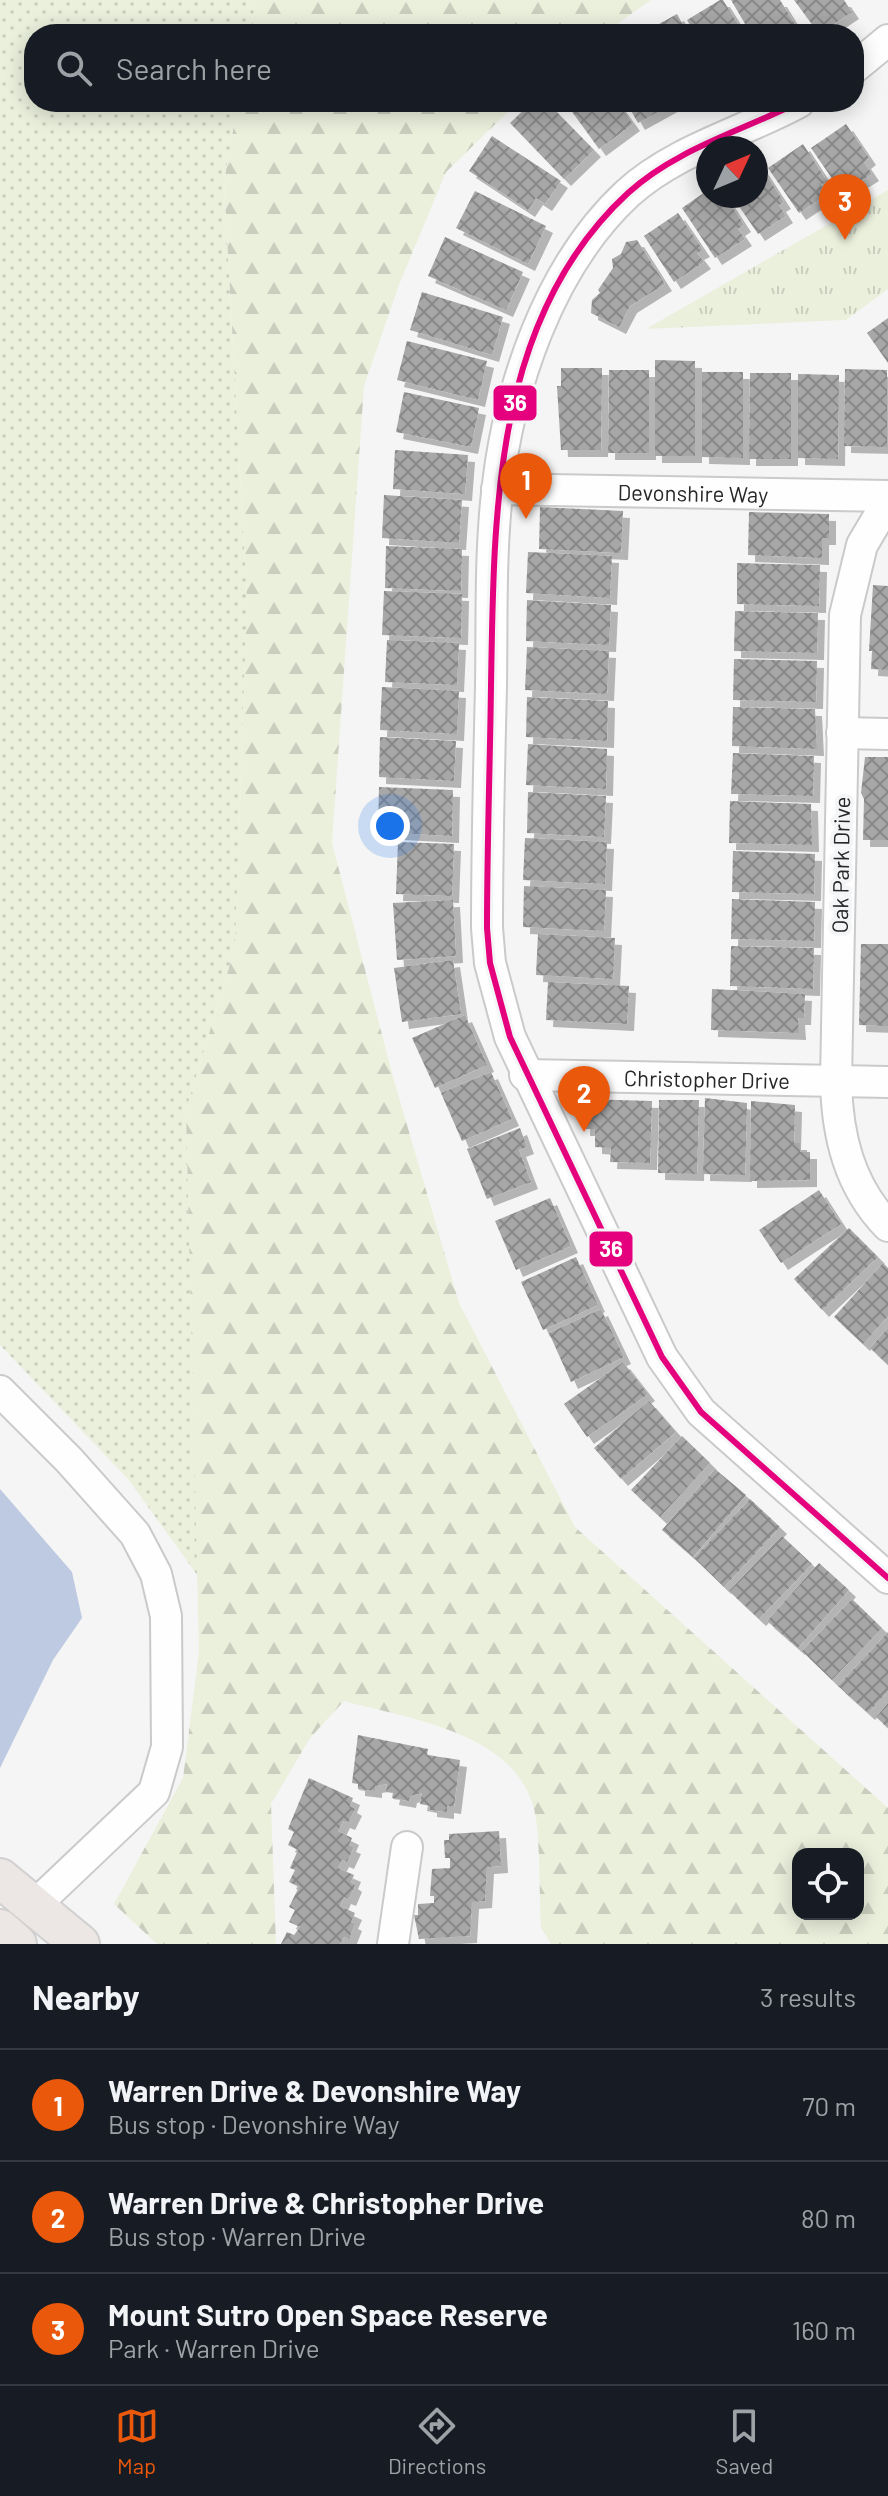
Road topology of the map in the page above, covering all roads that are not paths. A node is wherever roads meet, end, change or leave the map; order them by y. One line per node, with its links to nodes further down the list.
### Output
1 (888, 40): 2 (street)
2 (864, 60)
3 (779, 112): 4 (street)
4 (497, 489): 5 (street, Devonshire Way); 8 (street)
5 (888, 499): 6 (street, Oak Park Drive)
6 (842, 733): 7 (street); 9 (street, Oak Park Drive)
7 (888, 734)
8 (525, 1075): 9 (street, Christopher Drive); 13 (street)
9 (836, 1081): 10 (street, Christopher Drive); 11 (street, Oak Park Drive)
10 (888, 1082)
11 (888, 1226)
12 (0, 1391): 16 (street)
13 (888, 1578)
14 (407, 1847): 20 (street)
15 (0, 1878): 16 (main road)
16 (34, 1906): 19 (main road)
17 (0, 1929): 18 (main road)
18 (17, 1944)
19 (80, 1944)
20 (393, 1944)

